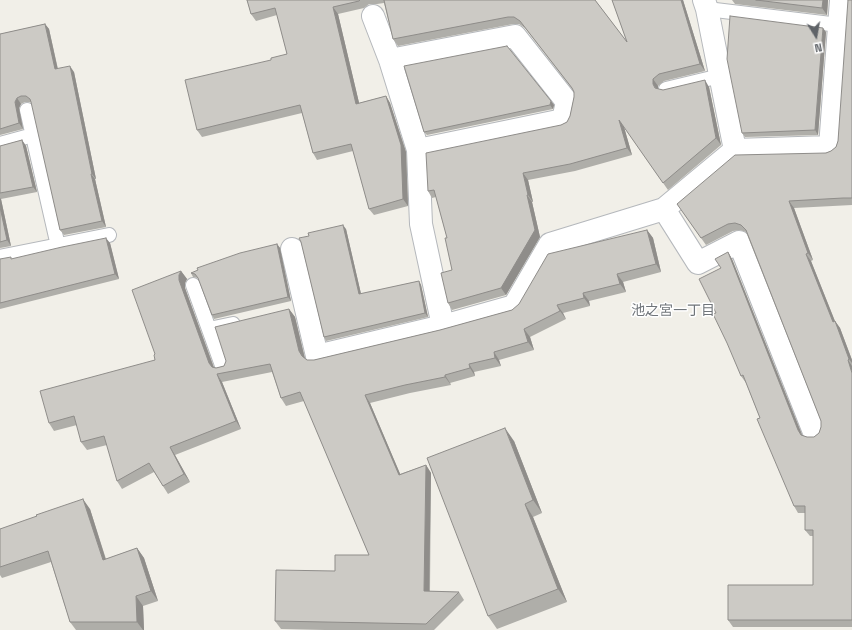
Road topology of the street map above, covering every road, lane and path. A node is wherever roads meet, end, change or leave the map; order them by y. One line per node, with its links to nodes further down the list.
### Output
1 (841, 0): 4 (street)
2 (705, 4): 4 (lane); 6 (street)
3 (373, 16): 5 (street)
4 (839, 24): 12 (street)
5 (390, 60): 11 (street); 11 (street)
6 (720, 76): 7 (lane); 12 (street)
7 (666, 89)
8 (27, 110): 9 (lane)
9 (33, 135): 10 (lane); 15 (lane)
10 (0, 144)
11 (418, 150): 20 (street)
12 (735, 150): 13 (street)
13 (664, 209): 20 (street); 23 (street)
14 (109, 235): 15 (lane)
15 (58, 246): 17 (lane)
16 (292, 249): 20 (street)
17 (0, 257)
18 (193, 285): 21 (lane)
19 (246, 320): 21 (lane)
20 (443, 326)
21 (209, 329): 22 (lane)
22 (223, 368)
23 (814, 432)

